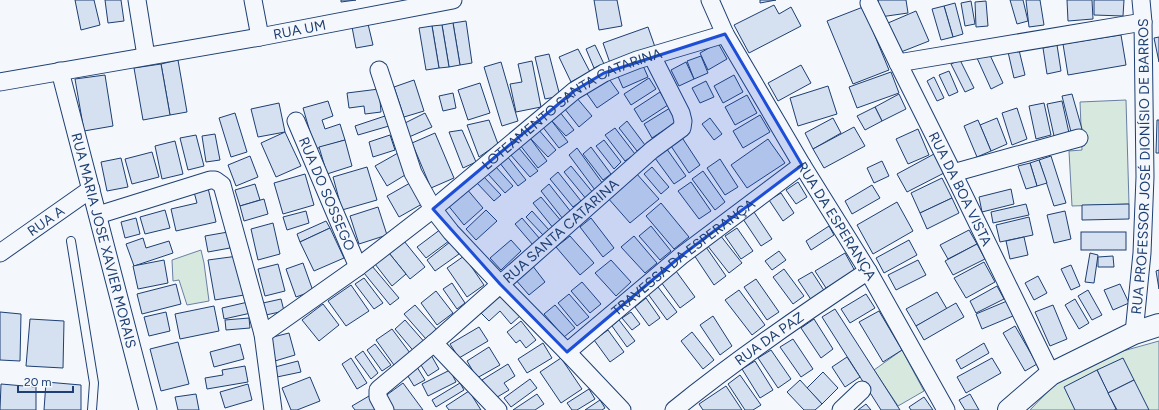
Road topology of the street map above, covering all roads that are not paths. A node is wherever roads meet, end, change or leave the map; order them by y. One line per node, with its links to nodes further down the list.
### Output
1 (137, 0): 10 (street)
2 (254, 0): 9 (street)
3 (453, 0): 9 (street, RUA UM)
4 (710, 0): 8 (street, RUA DA ESPERANÇA)
5 (1141, 0): 7 (street, RUA PROFESSOR JOSÉ DIONÍSIO DE BARROS)
6 (869, 3): 12 (street, RUA DA BOA VISTA)
7 (1143, 22): 12 (street); 29 (street, RUA PROFESSOR JOSÉ DIONÍSIO DE BARROS)
8 (725, 34): 11 (street, LOTEAMENTO SANTA CATARINA); 18 (street, RUA DA ESPERANÇA)
9 (260, 37): 10 (street, RUA UM)
10 (146, 56): 14 (street, RUA UM)
11 (652, 56): 21 (street, LOTEAMENTO SANTA CATARINA); 27 (street, RUA SANTA CATARINA)
12 (898, 63): 19 (street, RUA DA BOA VISTA)
13 (379, 70): 21 (street)
14 (60, 72): 15 (street, RUA UM); 20 (street, RUA MARIA JOSE XAVIER MORAIS)
15 (0, 82)
16 (296, 121): 25 (street, RUA DO SOSSEGO)
17 (1080, 138): 19 (street)
18 (802, 165): 26 (street, RUA DA ESPERANÇA); 32 (street, TRAVESSA DA ESPERANÇA)
19 (953, 172): 33 (street, RUA DA BOA VISTA)
20 (91, 189): 22 (street, RUA MARIA JOSE XAVIER MORAIS); 24 (street, RUA A)
21 (433, 209): 25 (street, LOTEAMENTO SANTA CATARINA); 27 (street)
22 (98, 215): 30 (street); 36 (street, RUA MARIA JOSE XAVIER MORAIS)
23 (71, 240): 35 (lane)
24 (0, 253)
25 (358, 267): 30 (street, LOTEAMENTO SANTA CATARINA)
26 (868, 271): 41 (street, RUA DA PAZ); 43 (street, RUA DA ESPERANÇA)
27 (500, 284): 31 (street, RUA SANTA CATARINA); 32 (street)
28 (1159, 324): 29 (main road)
29 (1134, 333): 33 (main road)
30 (263, 334): 37 (street)
31 (434, 343): 38 (street, RUA SANTA CATARINA); 39 (street)
32 (567, 352): 40 (street)
33 (1051, 374): 44 (main road)
34 (862, 390): 42 (street)
35 (92, 410)
36 (148, 410)
37 (273, 410)
38 (385, 410)
39 (498, 410)
40 (622, 410)
41 (674, 410)
42 (841, 410)
43 (946, 410)
44 (1010, 410)

